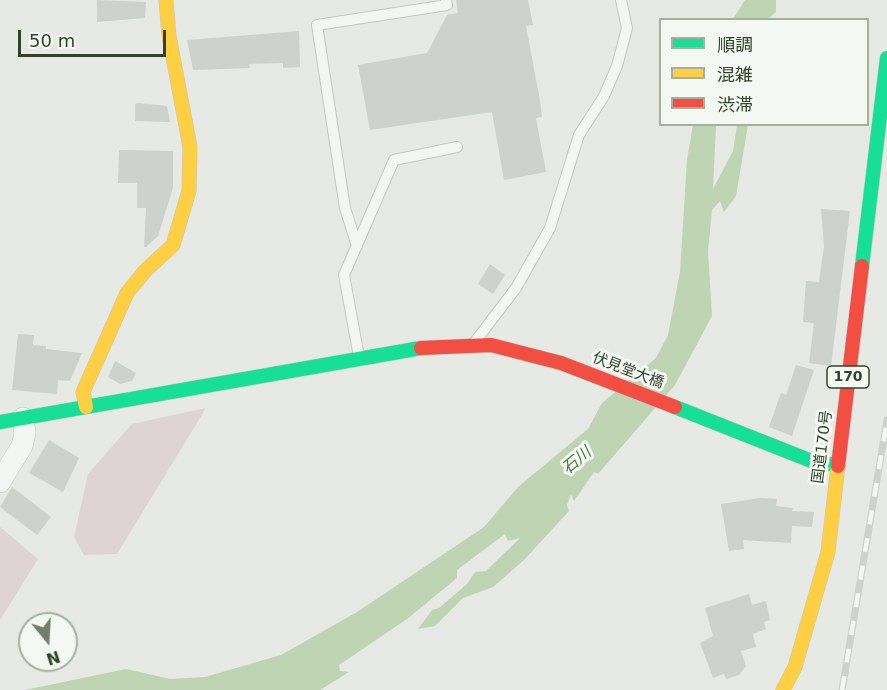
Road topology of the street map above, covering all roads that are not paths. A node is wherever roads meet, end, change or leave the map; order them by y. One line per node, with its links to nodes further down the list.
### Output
1 (166, 0): 9 (main road)
2 (446, 0): 6 (lane)
3 (621, 0): 7 (lane)
4 (887, 58): 12 (main road, 国道170号 / 170)
5 (458, 147): 6 (lane)
6 (357, 246): 8 (lane)
7 (472, 345): 8 (main road, 伏見堂大橋); 12 (main road, 伏見堂大橋)
8 (359, 357): 9 (main road, 伏見堂大橋)
9 (86, 407): 10 (main road, 伏見堂大橋)
10 (23, 418): 11 (main road, 伏見堂大橋); 13 (street)
11 (0, 422)
12 (838, 465): 14 (main road, 国道170号 / 170)
13 (0, 482)
14 (783, 690)

